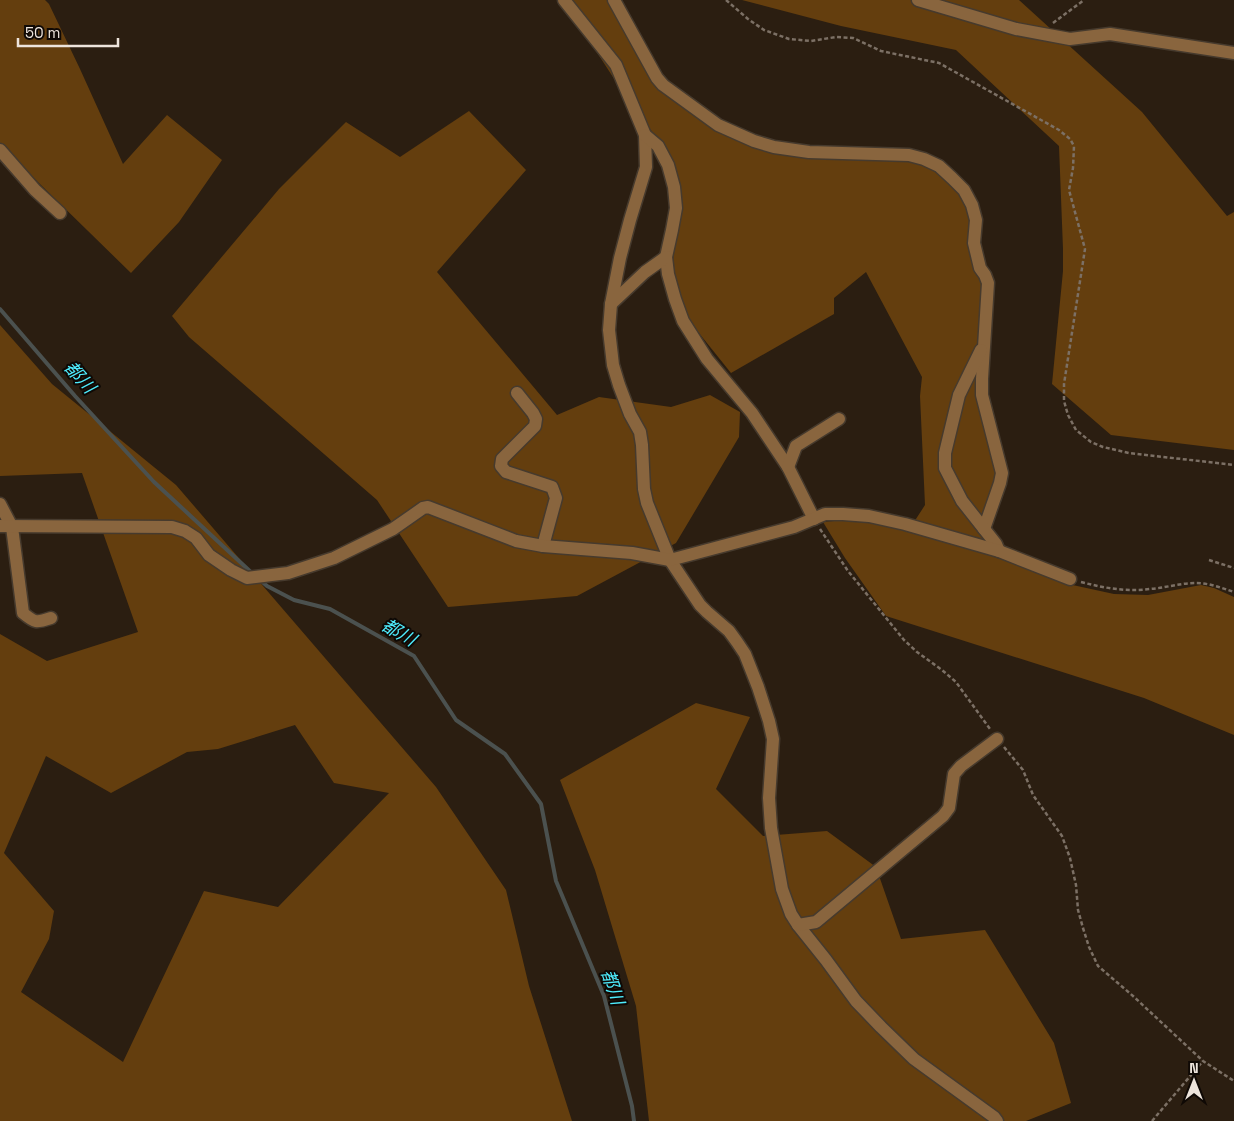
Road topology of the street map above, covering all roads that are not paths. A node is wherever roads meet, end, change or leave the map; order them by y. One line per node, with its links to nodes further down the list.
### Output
1 (564, 0): 5 (street)
2 (614, 0): 10 (street)
3 (918, 0): 4 (street)
4 (1234, 53)
5 (645, 135): 8 (street); 9 (street)
6 (0, 150): 7 (street)
7 (60, 213)
8 (666, 257): 9 (street); 13 (street)
9 (611, 304): 20 (street)
10 (985, 343): 17 (street); 17 (street)
11 (517, 393): 18 (street)
12 (839, 419): 13 (street)
13 (788, 467): 15 (street)
14 (0, 504): 16 (street)
15 (814, 519): 19 (street); 20 (street)
16 (6, 527): 18 (street); 22 (street)
17 (984, 529): 19 (street)
18 (543, 546): 20 (street)
19 (998, 551): 21 (street)
20 (670, 560): 24 (street)
21 (1070, 579)
22 (51, 618)
23 (997, 739): 24 (street)
24 (798, 925): 25 (street)
25 (997, 1121)

